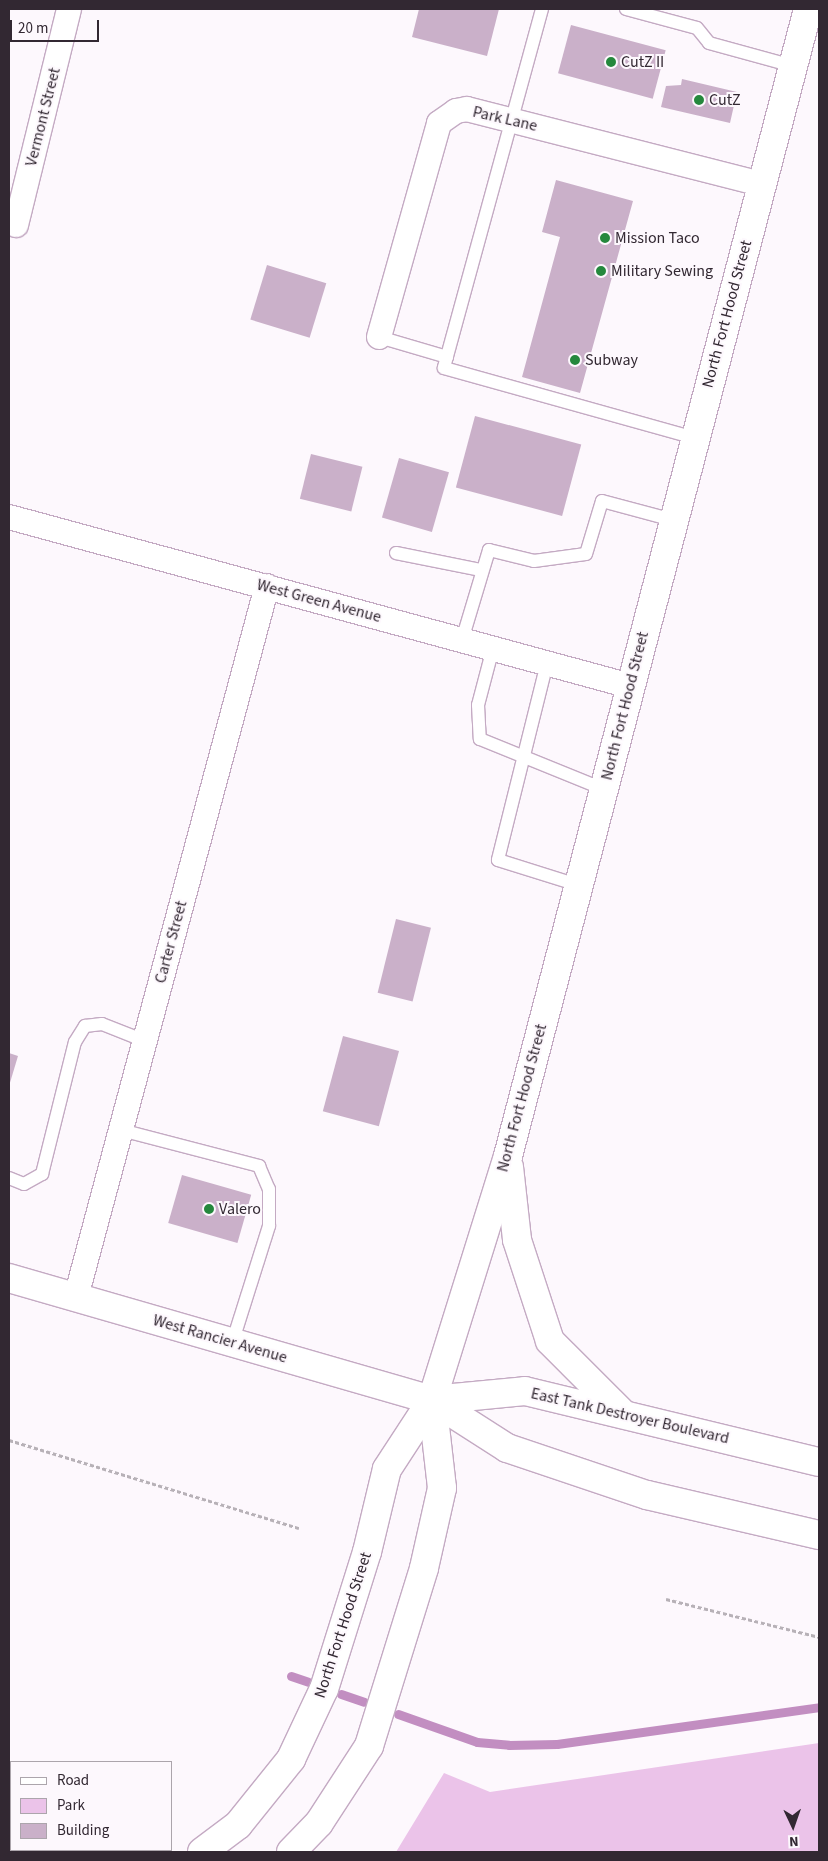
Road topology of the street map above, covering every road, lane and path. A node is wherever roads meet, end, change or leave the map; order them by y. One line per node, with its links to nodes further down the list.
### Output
1 (69, 9): 8 (street, Vermont Street)
2 (542, 9): 6 (lane)
3 (626, 9): 5 (lane)
4 (807, 9): 5 (street, North Fort Hood Street)
5 (792, 66): 7 (street, North Fort Hood Street)
6 (514, 120): 7 (street, Park Lane); 9 (street, Park Lane); 10 (lane)
7 (761, 184): 11 (street, North Fort Hood Street)
8 (16, 225)
9 (379, 337): 10 (lane)
10 (447, 356): 11 (lane)
11 (694, 438): 13 (street, North Fort Hood Street)
12 (9, 517): 16 (street, West Green Avenue)
13 (673, 520): 15 (lane); 20 (street, North Fort Hood Street)
14 (396, 553): 15 (lane)
15 (481, 570): 17 (lane)
16 (267, 586): 17 (street, West Green Avenue); 24 (street, Carter Street)
17 (462, 640): 18 (street, West Green Avenue)
18 (493, 648): 19 (street, West Green Avenue); 21 (lane)
19 (547, 663): 20 (street, West Green Avenue); 21 (lane)
20 (630, 686): 22 (street, North Fort Hood Street)
21 (523, 757): 22 (lane); 23 (lane)
22 (603, 789): 23 (street, North Fort Hood Street)
23 (578, 884): 26 (street, North Fort Hood Street)
24 (145, 1042): 25 (street, Carter Street); 27 (lane)
25 (121, 1130): 29 (street, Carter Street); 30 (lane)
26 (508, 1156): 31 (street, North Fort Hood Street); 32 (street)
27 (9, 1178)
28 (9, 1278): 29 (street, West Rancier Avenue)
29 (76, 1297): 30 (street, West Rancier Avenue)
30 (232, 1342): 31 (street, West Rancier Avenue)
31 (432, 1400): 32 (street, East Tank Destroyer Boulevard); 36 (street); 39 (street, North Fort Hood Street); 40 (street, North Fort Hood Street)
32 (623, 1414): 34 (street, East Tank Destroyer Boulevard)
33 (9, 1440): 35 (path)
34 (819, 1462)
35 (299, 1528)
36 (819, 1535)
37 (666, 1600): 38 (path)
38 (819, 1637)
39 (202, 1852)
40 (291, 1852)

